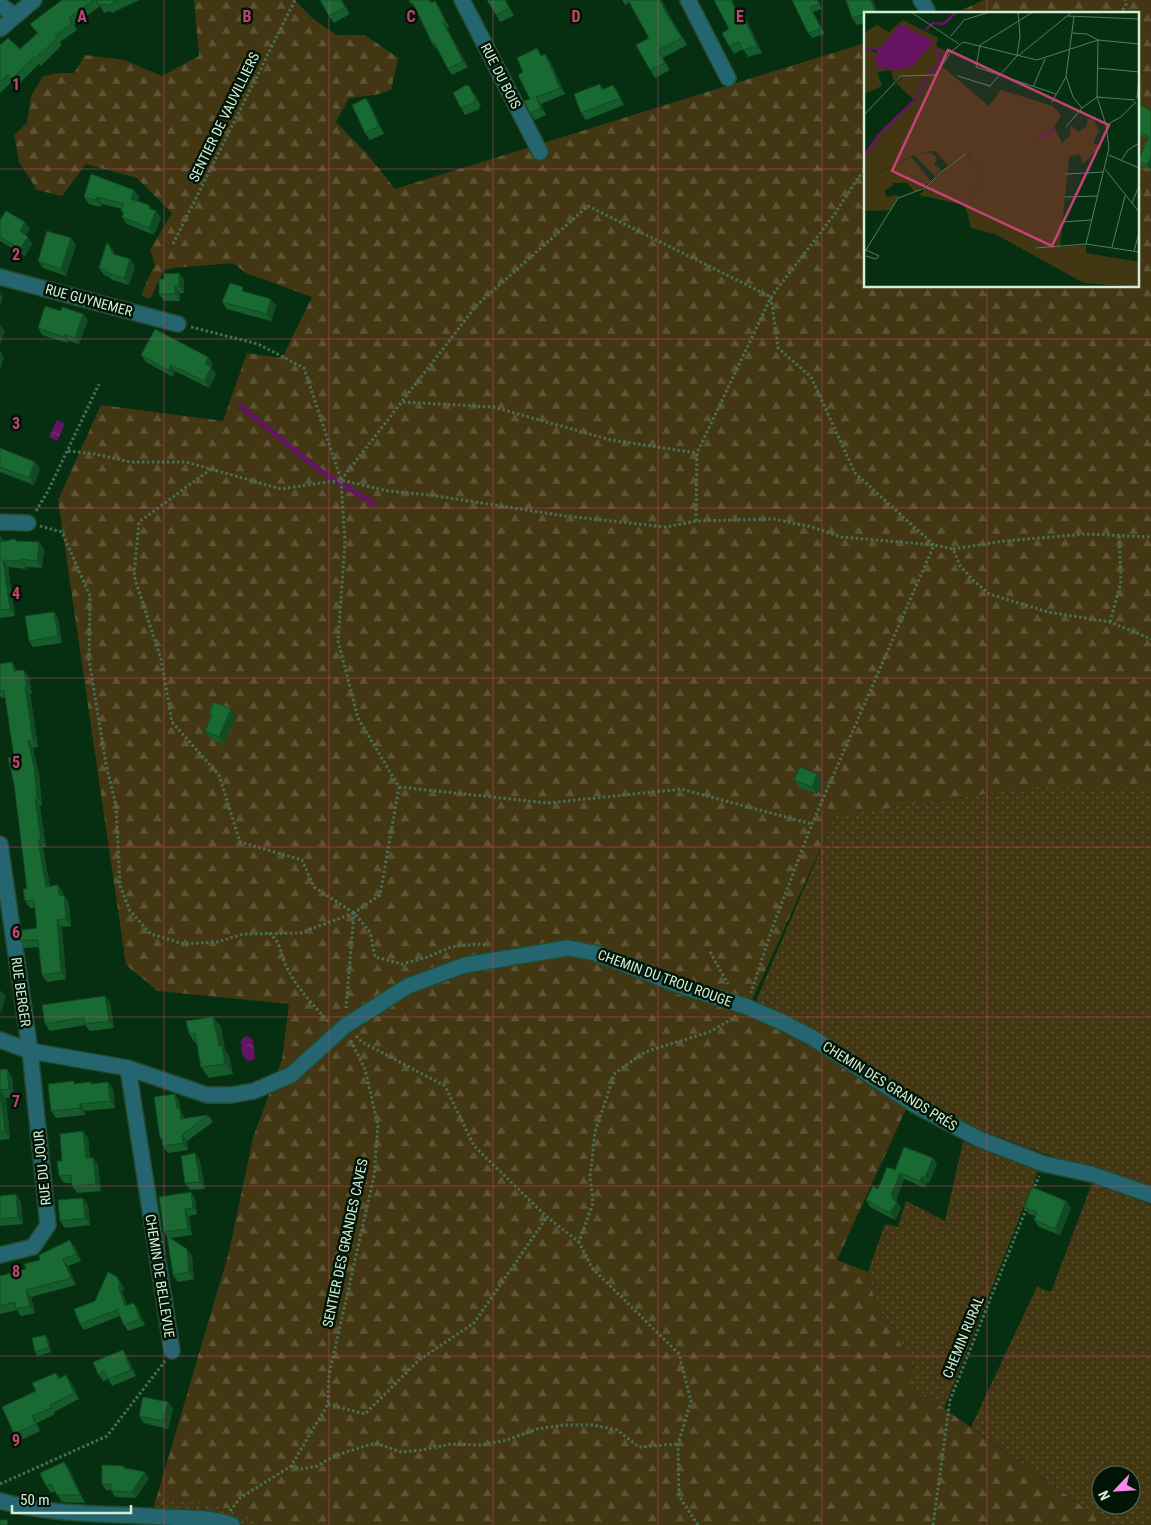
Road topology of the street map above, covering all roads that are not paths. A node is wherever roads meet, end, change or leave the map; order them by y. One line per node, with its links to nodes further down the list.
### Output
1 (34, 0): 5 (street)
2 (462, 0): 8 (street, RUE DU BOIS)
3 (688, 0): 7 (street)
4 (0, 5): 5 (street)
5 (14, 15): 6 (street)
6 (0, 29)
7 (728, 78)
8 (540, 152)
9 (0, 277): 10 (street, RUE GUYNEMER)
10 (178, 324)
11 (0, 522): 12 (street)
12 (28, 523)
13 (0, 844): 16 (street, RUE BERGER)
14 (744, 1006): 17 (street, CHEMIN DU TROU ROUGE); 18 (street, CHEMIN DES GRANDS PRÉS)
15 (0, 1040): 16 (street, CHEMIN DU TROU ROUGE)
16 (30, 1051): 17 (street, CHEMIN DU TROU ROUGE); 19 (street, RUE DU JOUR)
17 (128, 1068): 20 (street, CHEMIN DE BELLEVUE)
18 (1151, 1196)
19 (0, 1255)
20 (172, 1351)
21 (0, 1501): 22 (street)
22 (230, 1524)

